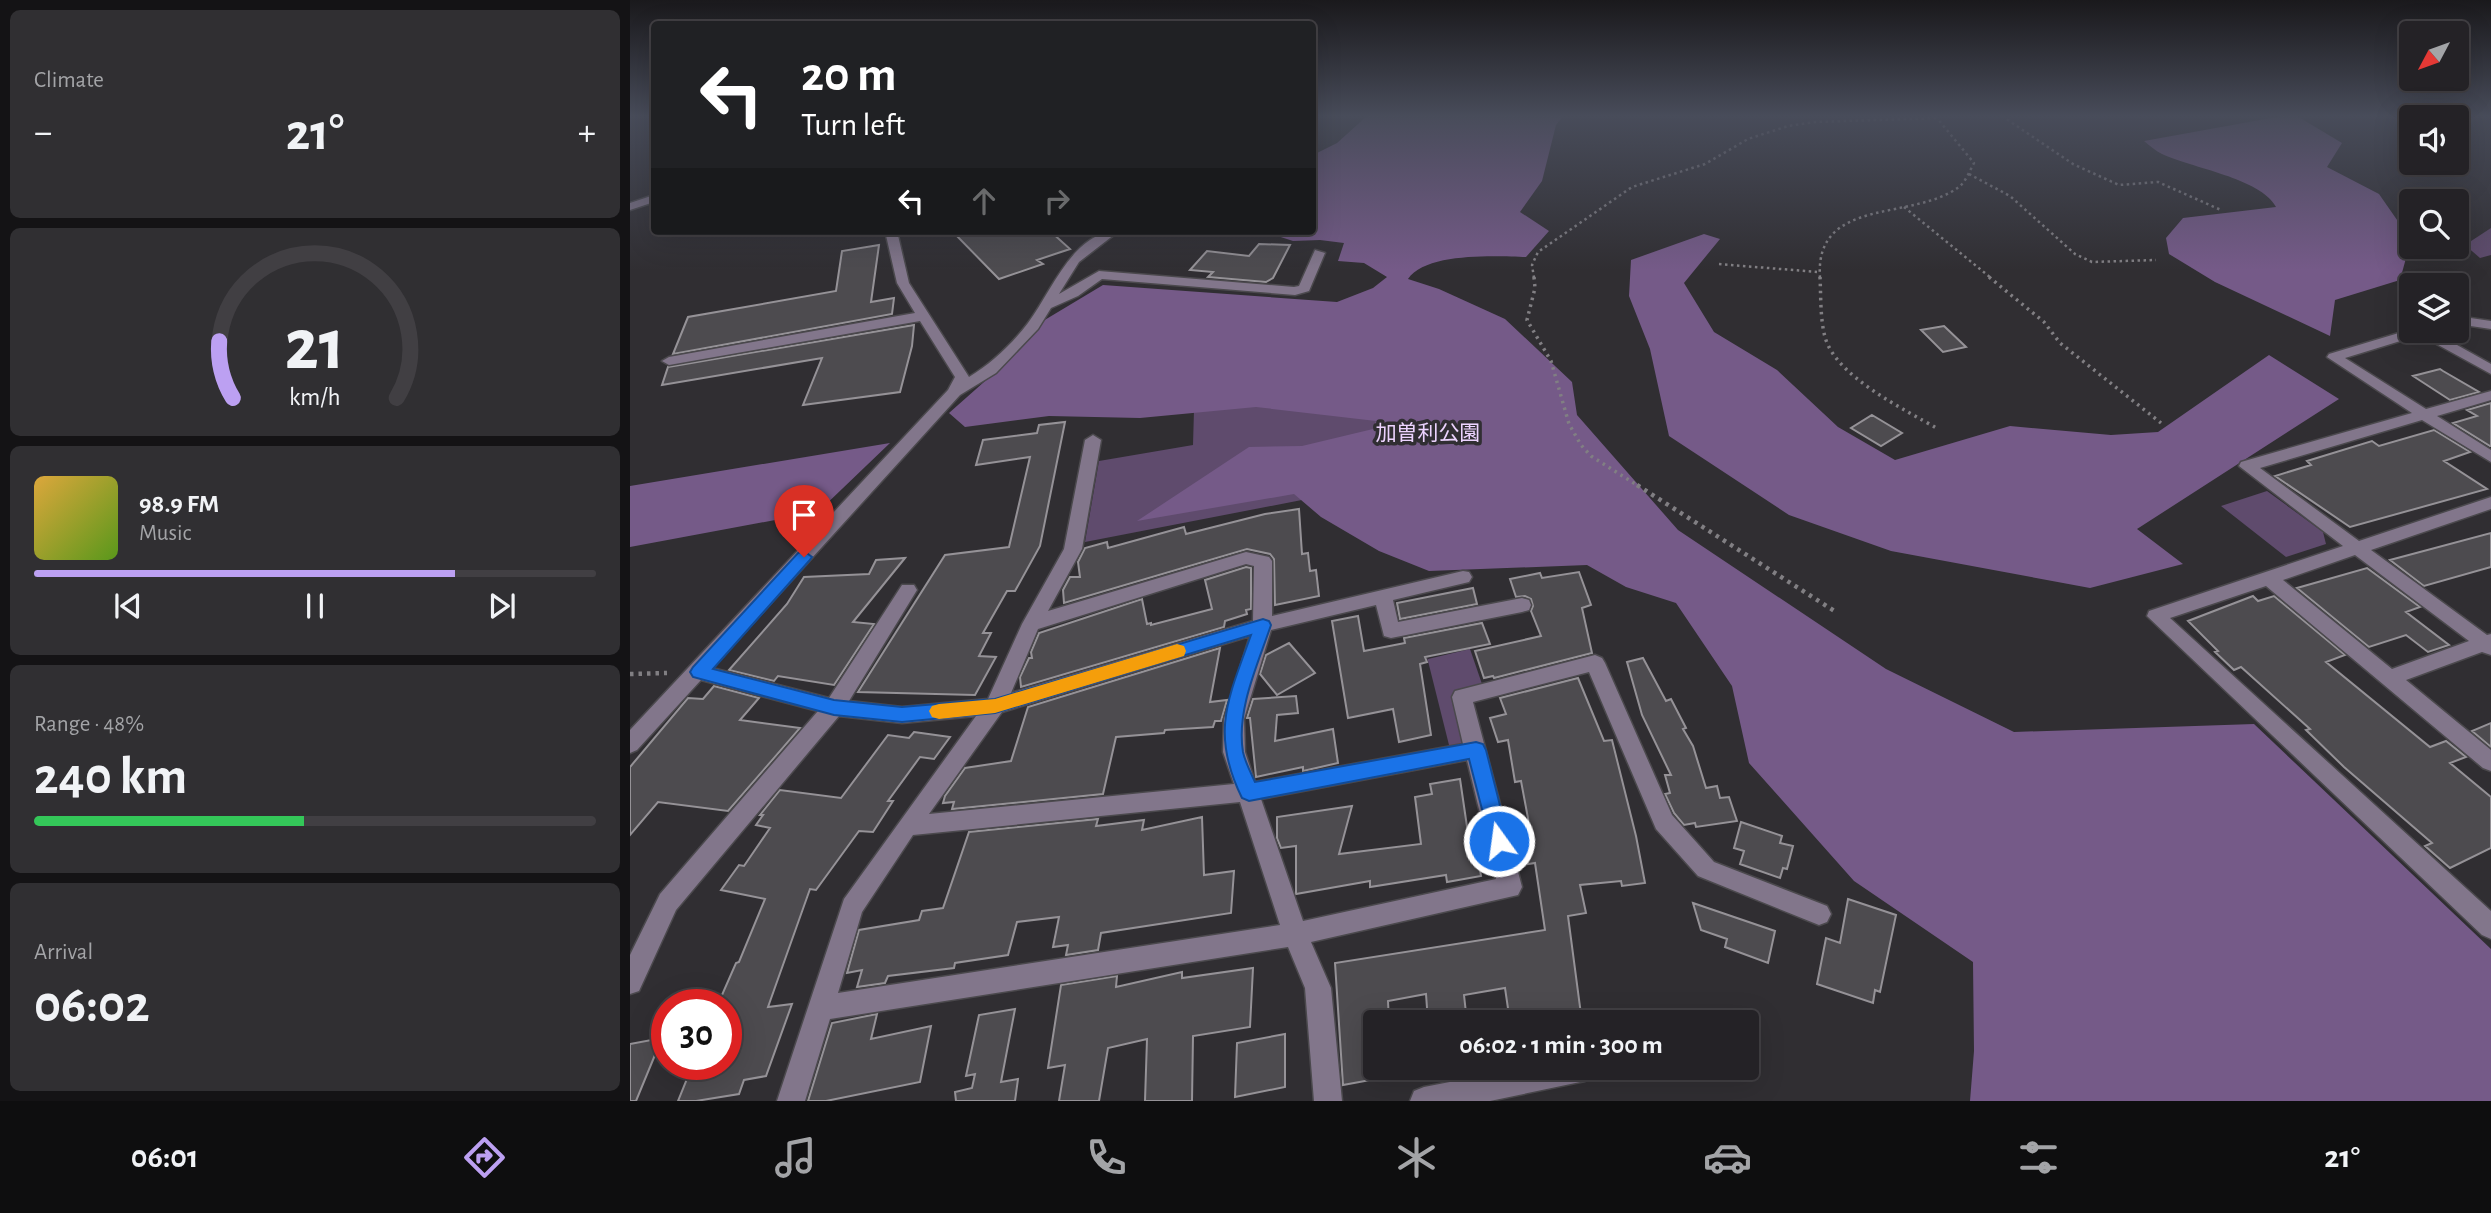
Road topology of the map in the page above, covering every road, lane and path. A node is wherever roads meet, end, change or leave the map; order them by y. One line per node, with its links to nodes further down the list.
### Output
1 (1692, 167): 37 (path)
2 (1972, 167): 4 (path)
3 (2080, 167): 8 (path)
4 (1969, 174): 7 (path); 12 (path)
5 (651, 199): 6 (street)
6 (630, 206)
7 (1903, 207): 14 (path); 26 (path)
8 (2221, 211)
9 (892, 235): 16 (street)
10 (1108, 235): 15 (street)
11 (1319, 253): 15 (street)
12 (2156, 260)
13 (1719, 264): 14 (path)
14 (1817, 272): 27 (path)
15 (1046, 305): 23 (street)
16 (924, 316): 21 (street); 23 (street)
17 (2469, 322): 18 (street)
18 (2491, 325)
19 (2399, 337): 25 (street)
20 (2442, 343): 22 (street)
21 (669, 361)
22 (2491, 370)
23 (956, 391): 41 (street)
24 (2491, 394): 25 (street)
25 (2422, 415): 29 (street); 31 (street)
26 (2161, 423)
27 (1938, 429)
28 (1093, 440): 38 (street)
29 (2491, 457)
30 (2491, 503): 31 (street)
31 (2357, 548): 33 (street); 40 (street)
32 (1463, 577): 35 (street)
33 (2269, 578): 42 (street); 51 (street)
34 (908, 590): 44 (street)
35 (1383, 596): 36 (street); 39 (street)
36 (1522, 606)
37 (1836, 612)
38 (1031, 624): 39 (street); 43 (street)
39 (1263, 625): 43 (street); 48 (street)
40 (2489, 644): 42 (street)
41 (699, 672): 44 (street); 45 (street)
42 (2390, 678): 47 (street)
43 (995, 706): 44 (street); 49 (street)
44 (834, 707): 53 (street)
45 (630, 744)
46 (1476, 750): 48 (street); 50 (street); 52 (street)
47 (2491, 762)
48 (1249, 792): 49 (street); 52 (street)
49 (907, 826): 54 (street)
50 (1819, 915)
51 (2491, 927)
52 (1294, 934): 54 (street); 58 (street)
53 (630, 982)
54 (821, 1007): 57 (street)
55 (1547, 1080): 56 (street)
56 (1505, 1093): 59 (street)
57 (791, 1101)
58 (1328, 1101)
59 (1424, 1101)

